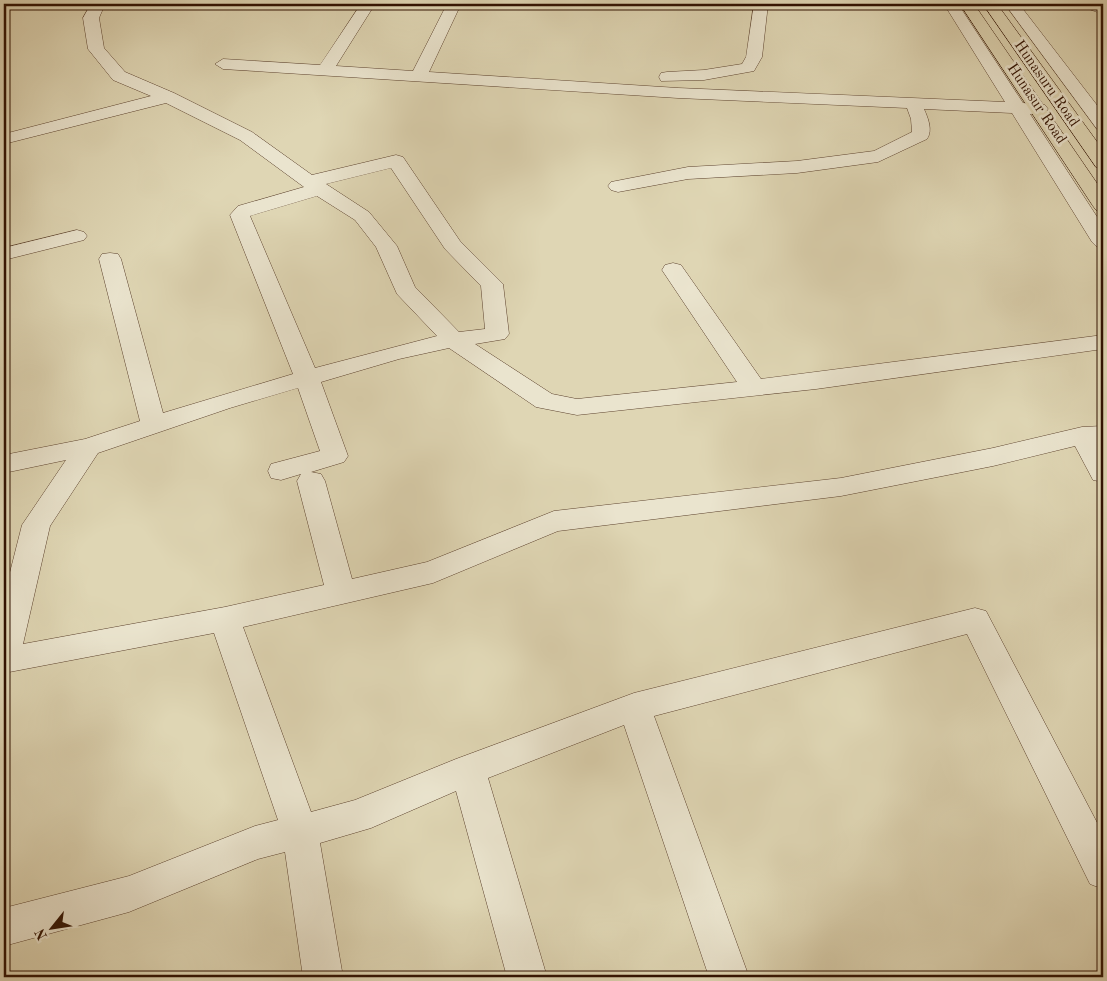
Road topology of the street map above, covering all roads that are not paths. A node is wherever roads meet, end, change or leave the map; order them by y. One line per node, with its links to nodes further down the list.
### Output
1 (98, 4): 15 (street)
2 (368, 4): 12 (street)
3 (454, 4): 13 (street)
4 (761, 4): 14 (street)
5 (951, 4): 17 (street)
6 (967, 4): 18 (highway, Hunasur Road)
7 (990, 4): 21 (highway, Hunasuru Road)
8 (1012, 4): 19 (street)
9 (1088, 4): 10 (street)
10 (1103, 10)
11 (223, 64): 12 (street)
12 (325, 71): 13 (street)
13 (418, 78): 14 (street)
14 (498, 83): 16 (street)
15 (168, 97): 20 (street); 22 (street)
16 (913, 103): 17 (street); 23 (street)
17 (1017, 108): 18 (street); 26 (street)
18 (1039, 109): 24 (highway, Hunasur Road)
19 (1103, 125)
20 (4, 139)
21 (1103, 164)
22 (315, 186): 30 (street); 30 (street); 32 (street)
23 (618, 186)
24 (1103, 206)
25 (77, 236): 27 (street)
26 (1103, 242)
27 (4, 254)
28 (110, 259): 34 (street)
29 (673, 270): 33 (street)
30 (453, 340): 32 (street); 33 (street)
31 (1103, 342): 33 (street)
32 (307, 378): 34 (street); 38 (street)
33 (754, 388)
34 (154, 425): 36 (street)
35 (1093, 436): 39 (street); 41 (street)
36 (89, 447): 37 (street); 43 (street)
37 (4, 464)
38 (281, 470)
39 (1103, 473)
40 (311, 481): 41 (street)
41 (341, 593): 42 (street)
42 (226, 619): 43 (street); 46 (street)
43 (4, 658)
44 (634, 707): 45 (street); 47 (street); 51 (street)
45 (468, 770): 46 (street); 50 (street)
46 (300, 831): 48 (street); 49 (street)
47 (1103, 871)
48 (4, 927)
49 (323, 977)
50 (527, 977)
51 (729, 977)

